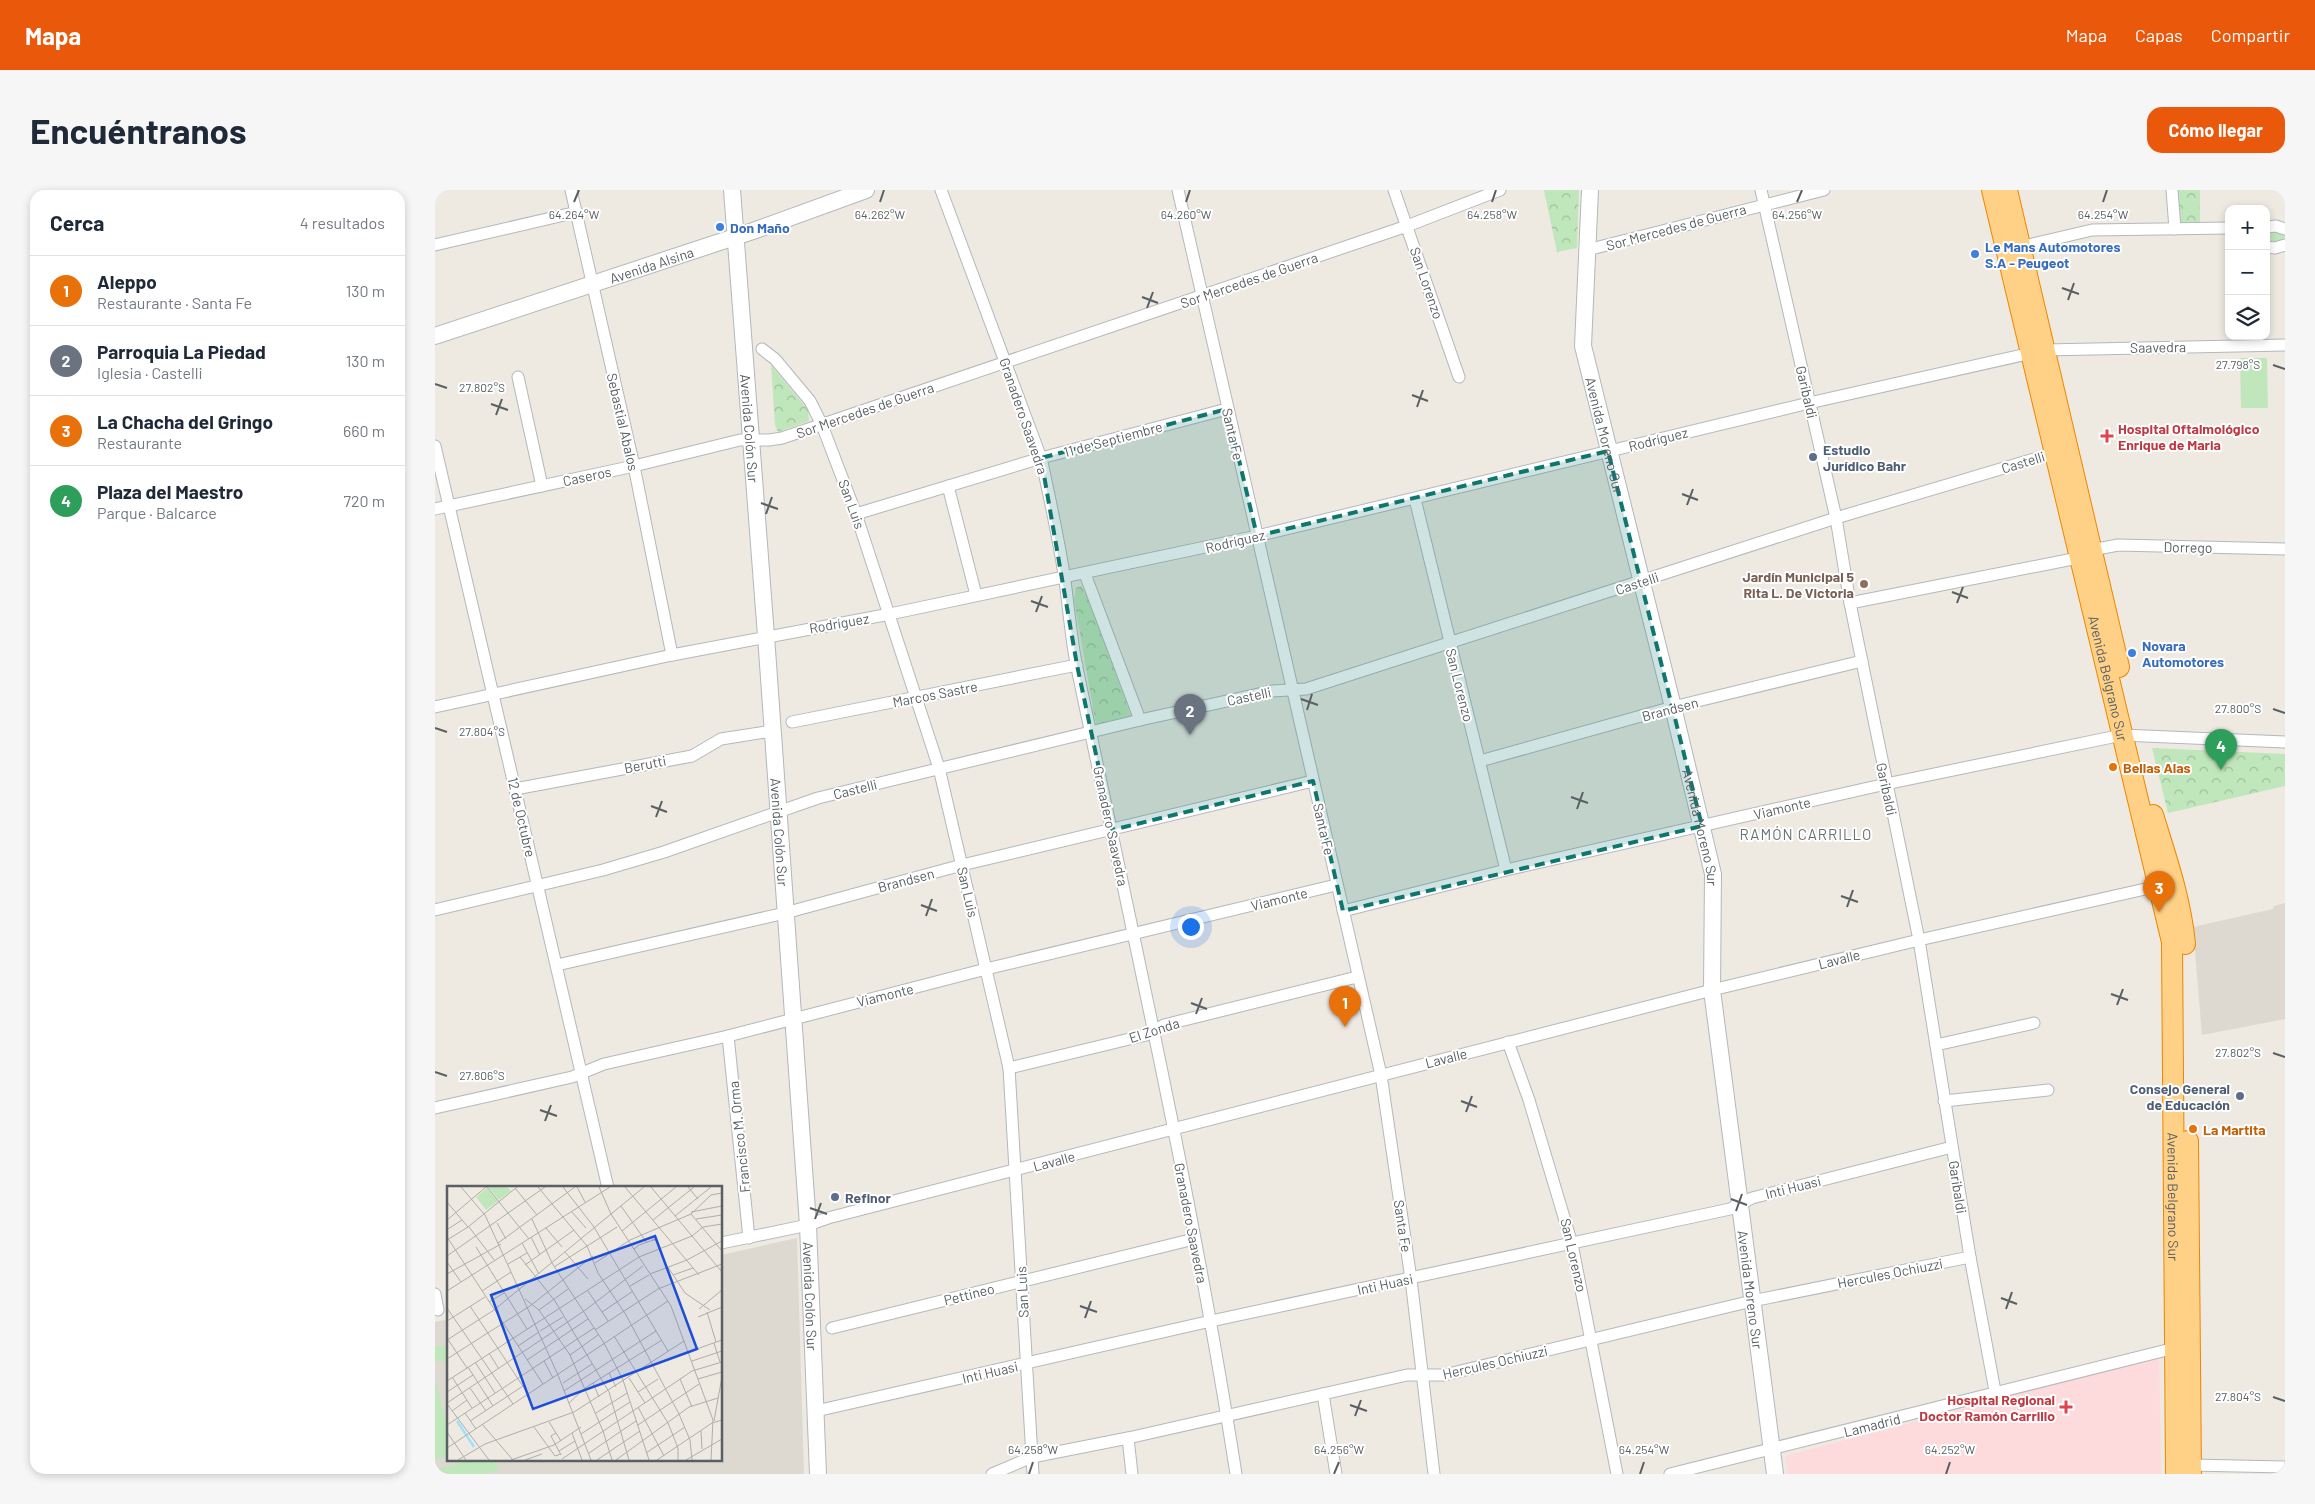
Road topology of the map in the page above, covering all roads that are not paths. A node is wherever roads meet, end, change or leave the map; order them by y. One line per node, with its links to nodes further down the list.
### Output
1 (571, 190): 15 (street, Sebastial Abalos)
2 (731, 190): 21 (main road, Avenida Colón Sur)
3 (866, 190): 21 (main road, Avenida Alsina)
4 (941, 190): 33 (street, Granadero Saavedra)
5 (1178, 190): 28 (street, Santa Fe)
6 (1394, 190): 16 (street, San Lorenzo)
7 (1500, 190): 16 (street, Sor Mercedes de Guerra)
8 (1590, 190): 26 (main road, Avenida Moreno Sur)
9 (1761, 190): 14 (street, Garibaldi)
10 (1823, 190): 14 (street, Sor Mercedes de Guerra)
11 (1992, 190): 32 (highway, Avenida Belgrano Sur)
12 (2007, 190): 24 (highway, Avenida Belgrano Sur)
13 (2172, 190): 19 (street)
14 (1764, 204): 26 (street, Sor Mercedes de Guerra); 36 (street, Garibaldi)
15 (577, 212): 22 (street); 27 (street, Sebastial Abalos)
16 (1407, 226): 28 (street, Sor Mercedes de Guerra); 35 (street, San Lorenzo)
17 (2270, 227): 20 (street)
18 (2225, 228): 19 (street)
19 (2175, 229): 24 (street)
20 (2285, 229)
21 (735, 236): 27 (main road, Avenida Alsina); 39 (main road, Avenida Colón Sur)
22 (435, 244)
23 (2285, 245): 25 (street)
24 (2020, 247): 32 (highway, Avenida Belgrano Sur)
25 (2270, 247)
26 (1587, 250): 42 (main road, Avenida Moreno Sur)
27 (592, 283): 29 (main road, Avenida Alsina); 45 (street, Sebastial Abalos)
28 (1202, 296): 33 (street, Sor Mercedes de Guerra); 37 (street, Santa Fe)
29 (435, 336)
30 (2285, 344): 32 (street, Saavedra)
31 (762, 350): 38 (street, San Luis)
32 (2038, 352): 36 (street, Rodríguez); 43 (highway, Avenida Belgrano Sur); 55 (highway, Avenida Belgrano Sur)
33 (1005, 362): 38 (street, Sor Mercedes de Guerra); 44 (street, Granadero Saavedra)
34 (517, 377): 46 (street)
35 (1459, 377)
36 (1809, 403): 42 (street, Rodríguez); 52 (street, Garibaldi)
37 (1227, 409): 44 (street, 11 de Septiembre); 53 (street, Santa Fe)
38 (822, 425): 40 (street, Sor Mercedes de Guerra); 51 (street, San Luis)
39 (750, 440): 40 (street, Caseros); 45 (street, Caseros); 62 (main road, Avenida Colón Sur)
40 (769, 440)
41 (435, 446): 49 (street, 12 de Octubre)
42 (1608, 452): 48 (street, Rodríguez); 58 (main road, Avenida Moreno Sur)
43 (2054, 453): 52 (street, Castelli); 55 (highway, Avenida Belgrano Sur)
44 (1041, 458): 47 (street, 11 de Septiembre); 57 (street, Granadero Saavedra)
45 (633, 466): 46 (street, Caseros); 64 (street, Sebastial Abalos)
46 (542, 486): 49 (street, Caseros)
47 (949, 486): 51 (street, 11 de Septiembre); 59 (street)
48 (1415, 499): 53 (street, Rodríguez); 63 (street, San Lorenzo)
49 (449, 506): 50 (street, Caseros); 68 (street, 12 de Octubre)
50 (435, 509)
51 (856, 514): 61 (street, San Luis)
52 (1836, 518): 58 (street, Castelli); 60 (street, Garibaldi)
53 (1257, 536): 56 (street, Rodríguez); 67 (street, Santa Fe)
54 (2285, 549): 55 (street, Dorrego)
55 (2085, 554): 60 (street); 76 (highway, Avenida Belgrano Sur)
56 (1085, 574): 57 (street, Rodríguez); 72 (street)
57 (1065, 578): 59 (street, Rodríguez); 66 (street, Granadero Saavedra)
58 (1642, 582): 63 (street, Castelli); 71 (main road, Avenida Moreno Sur)
59 (976, 596): 61 (street, Rodríguez)
60 (1850, 604): 65 (street, Garibaldi)
61 (890, 614): 62 (street, Rodríguez); 69 (street, San Luis)
62 (766, 636): 64 (street, Rodríguez); 74 (main road, Avenida Colón Sur)
63 (1450, 644): 67 (street, Castelli); 78 (street, San Lorenzo)
64 (672, 655): 68 (street, Rodríguez)
65 (1862, 661): 71 (street, Brandsen); 81 (street, Garibaldi)
66 (1077, 665): 69 (street, Marcos Sastre); 75 (street, Granadero Saavedra)
67 (1293, 690): 72 (street, Castelli); 80 (street, Santa Fe)
68 (493, 694): 70 (street, Rodríguez); 82 (street, 12 de Octubre)
69 (917, 697): 73 (street, Marcos Sastre); 79 (street, San Luis)
70 (435, 707)
71 (1673, 708): 78 (street, Brandsen); 84 (main road, Avenida Moreno Sur)
72 (1140, 720): 75 (street, Castelli)
73 (792, 722)
74 (772, 731): 82 (street, Berutti); 83 (main road, Avenida Colón Sur)
75 (1092, 732): 79 (street, Castelli); 85 (street, Granadero Saavedra)
76 (2129, 734): 77 (street, Viamonte); 81 (street, Viamonte); 88 (highway, Avenida Belgrano Sur)
77 (2285, 742)
78 (1480, 761): 87 (street, San Lorenzo)
79 (939, 768): 83 (street, Castelli); 86 (street, San Luis)
80 (1313, 781): 85 (street, Brandsen); 90 (street, Santa Fe)
81 (1886, 784): 84 (street, Viamonte); 95 (street, Garibaldi)
82 (515, 789): 89 (street, 12 de Octubre)
83 (777, 811): 89 (street, Castelli); 93 (main road, Avenida Colón Sur)
84 (1702, 826): 87 (street, Viamonte); 99 (main road, Avenida Moreno Sur)
85 (1112, 830): 86 (street, Brandsen); 94 (street, Granadero Saavedra)
86 (962, 865): 93 (street, Brandsen); 97 (street, San Luis)
87 (1506, 870): 92 (street, Viamonte)
88 (2166, 884): 95 (street, Lavalle); 131 (highway, Avenida Belgrano Sur)
89 (538, 885): 91 (street, Castelli); 96 (street, 12 de Octubre)
90 (1337, 885): 92 (street, Santa Fe); 94 (street, Viamonte)
91 (435, 910)
92 (1343, 911): 98 (street, Santa Fe)
93 (785, 913): 96 (street, Brandsen); 100 (main road, Avenida Colón Sur)
94 (1133, 934): 97 (street, Viamonte); 102 (street, Granadero Saavedra)
95 (1919, 940): 99 (street, Lavalle); 105 (street, Garibaldi)
96 (557, 965): 107 (street, 12 de Octubre)
97 (986, 969): 100 (street, Viamonte); 106 (street, San Luis)
98 (1357, 977): 102 (street, El Zonda); 108 (street, Santa Fe)
99 (1712, 990): 104 (street, Lavalle); 116 (main road, Avenida Moreno Sur)
100 (793, 1019): 103 (street, Viamonte); 117 (main road, Avenida Colón Sur)
101 (2035, 1023): 105 (street)
102 (1155, 1030): 106 (street, El Zonda); 112 (street, Granadero Saavedra)
103 (728, 1036): 107 (street, Viamonte); 118 (street, Francisco M. Orma)
104 (1508, 1042): 108 (street, Lavalle); 121 (street, San Lorenzo)
105 (1936, 1045): 110 (street, Garibaldi)
106 (1009, 1068): 114 (street, San Luis)
107 (582, 1072): 111 (street, Viamonte); 115 (street, 12 de Octubre)
108 (1381, 1075): 112 (street, Lavalle); 123 (street, Santa Fe)
109 (2047, 1090): 110 (street)
110 (1944, 1101): 113 (street, Garibaldi)
111 (435, 1108)
112 (1173, 1130): 114 (street, Lavalle); 119 (street, Granadero Saavedra)
113 (1952, 1147): 116 (street, Inti Huasi); 122 (street, Garibaldi)
114 (1015, 1171): 117 (street, Lavalle); 124 (street, San Luis)
115 (608, 1186)
116 (1739, 1204): 121 (street, Inti Huasi); 126 (main road, Avenida Moreno Sur)
117 (808, 1225): 118 (street, Lavalle); 136 (main road, Avenida Colón Sur)
118 (749, 1238): 120 (street, Lavalle)
119 (1194, 1239): 124 (street, Pettineo); 128 (street, Granadero Saavedra)
120 (723, 1244)
121 (1572, 1244): 123 (street, Inti Huasi); 130 (street, San Lorenzo)
122 (1970, 1257): 126 (street, Hercules Ochiuzzi); 134 (street, Garibaldi)
123 (1411, 1279): 128 (street, Inti Huasi); 133 (street, Santa Fe)
124 (1021, 1281): 129 (street, Pettineo); 132 (street, San Luis)
125 (435, 1294): 127 (street)
126 (1752, 1301): 130 (street, Hercules Ochiuzzi); 139 (main road, Avenida Moreno Sur)
127 (441, 1309)
128 (1211, 1321): 132 (street, Inti Huasi); 137 (street, Granadero Saavedra)
129 (832, 1328)
130 (1592, 1340): 133 (street, Hercules Ochiuzzi); 150 (street, San Lorenzo)
131 (2183, 1346): 134 (street, Lamadrid); 142 (highway, Avenida Belgrano Sur)
132 (1025, 1364): 136 (street, Inti Huasi); 140 (street, San Luis)
133 (1423, 1375): 135 (street, Hercules Ochiuzzi); 149 (street, Santa Fe)
134 (1995, 1391): 139 (street, Lamadrid)
135 (1323, 1394): 137 (street, Hercules Ochiuzzi); 148 (street)
136 (816, 1411): 143 (main road, Avenida Colón Sur)
137 (1227, 1415): 138 (street, Hercules Ochiuzzi); 147 (street, Granadero Saavedra)
138 (1128, 1438): 140 (street, Hercules Ochiuzzi); 146 (street)
139 (1771, 1450): 151 (street, Lamadrid); 152 (main road, Avenida Moreno Sur)
140 (1032, 1457): 144 (street, Hercules Ochiuzzi); 145 (street, San Luis)
141 (2285, 1467): 142 (street)
142 (2186, 1471)
143 (818, 1474)
144 (993, 1474)
145 (1033, 1474)
146 (1132, 1474)
147 (1237, 1474)
148 (1336, 1474)
149 (1434, 1474)
150 (1617, 1474)
151 (1671, 1474)
152 (1775, 1474)

